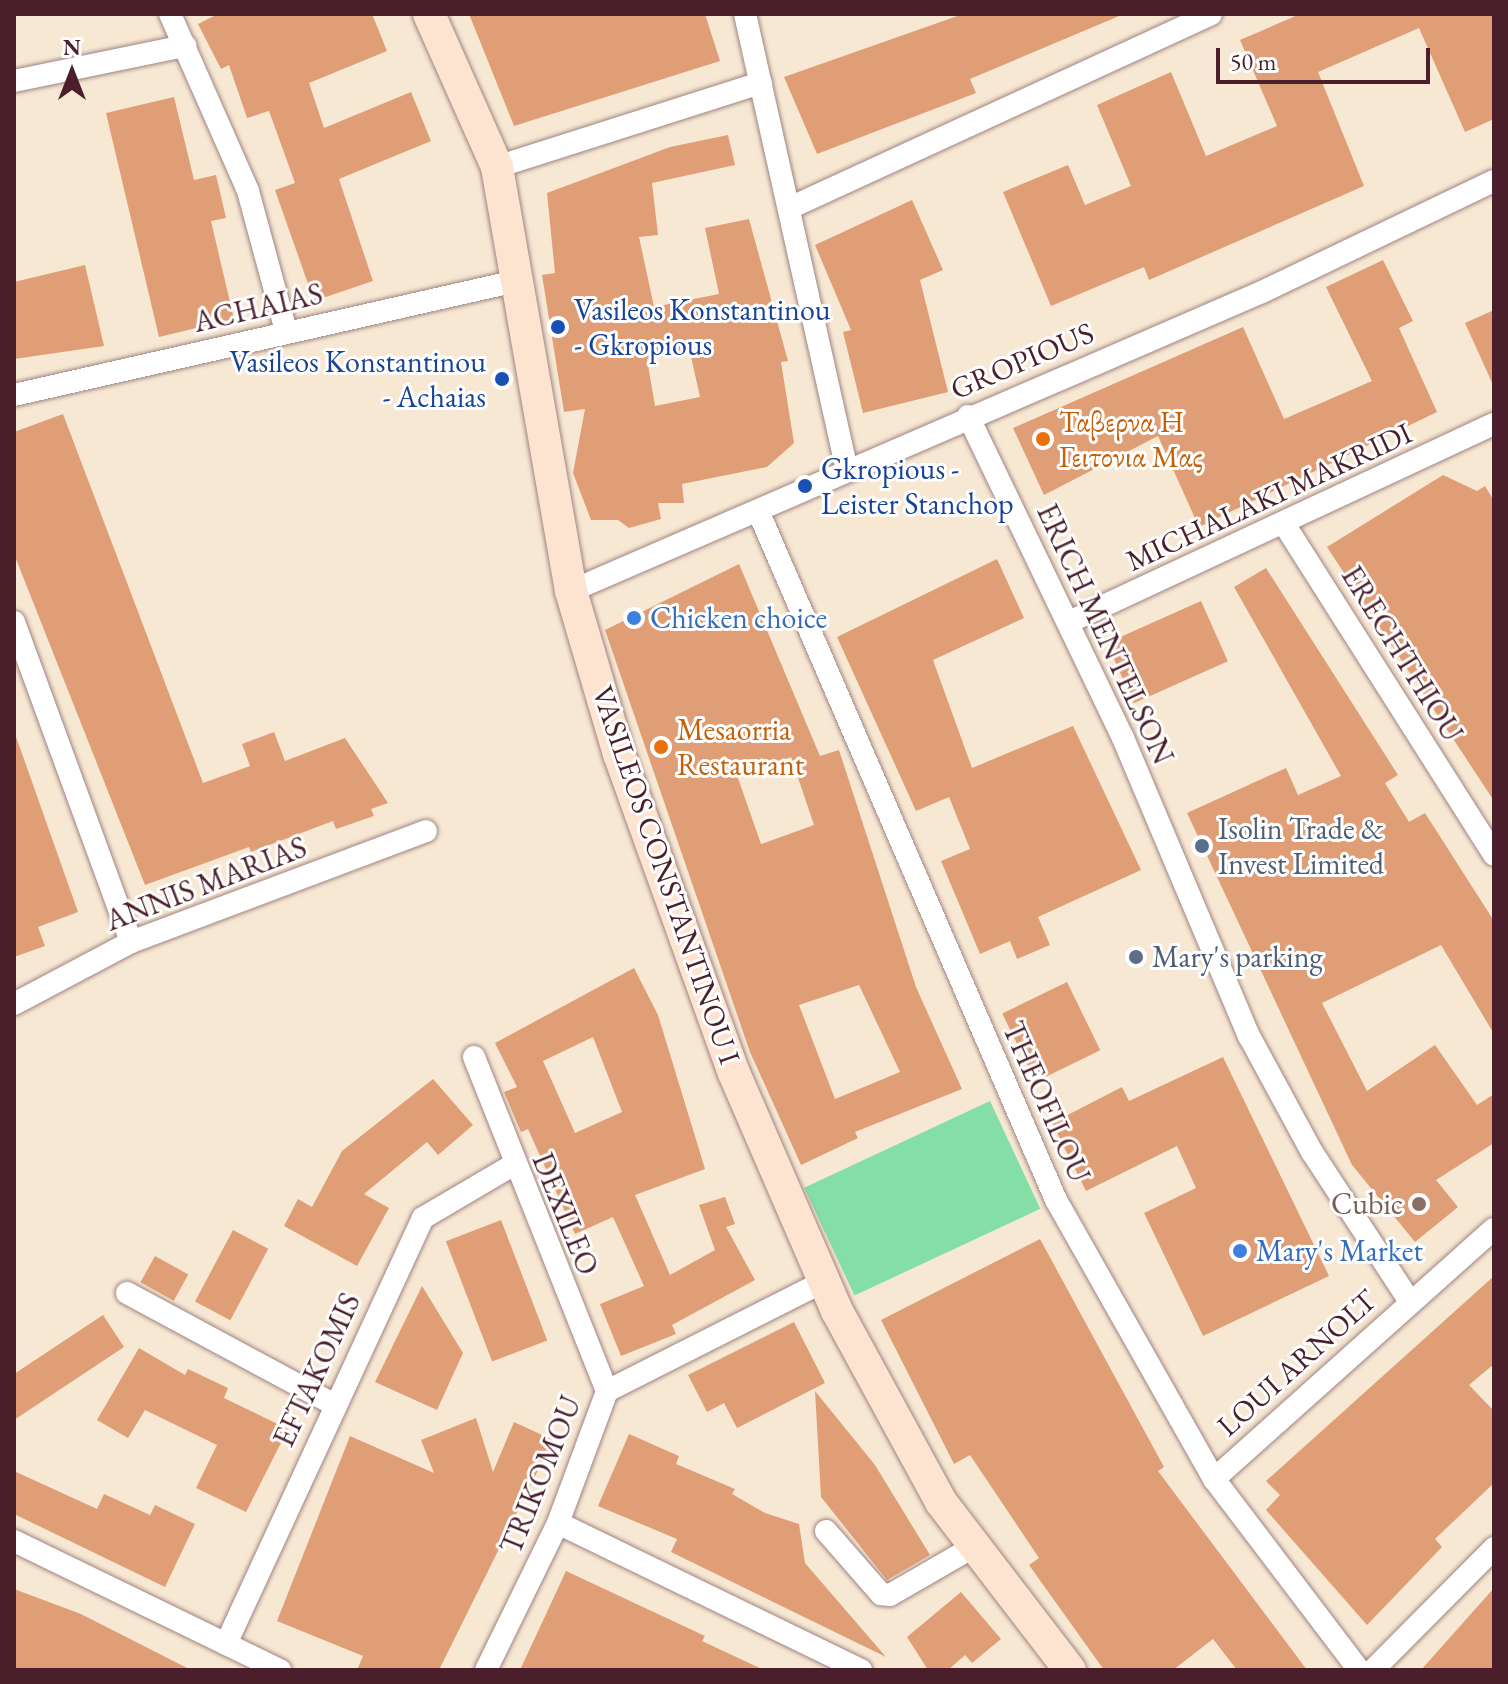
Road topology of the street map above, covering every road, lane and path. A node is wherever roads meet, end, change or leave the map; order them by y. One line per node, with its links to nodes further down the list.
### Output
1 (170, 14): 5 (street)
2 (429, 14): 8 (main road, VASILEOS CONSTANTINOU I)
3 (745, 14): 7 (street)
4 (1211, 14): 10 (street)
5 (185, 46): 6 (street); 12 (street)
6 (14, 81)
7 (761, 83): 8 (street); 10 (street)
8 (497, 167): 11 (main road, VASILEOS CONSTANTINOU I)
9 (1494, 181): 14 (street, GROPIOUS)
10 (792, 207): 16 (street)
11 (516, 281): 12 (street, ACHAIAS); 19 (main road, VASILEOS CONSTANTINOU I)
12 (286, 331): 13 (street, ACHAIAS)
13 (14, 395)
14 (968, 416): 16 (street, GROPIOUS); 21 (street, ERICH MENTELSON)
15 (1491, 431): 18 (street, MICHALAKI MAKRIDI)
16 (847, 471): 17 (street, GROPIOUS)
17 (759, 513): 19 (street, GROPIOUS); 34 (street, THEOFILOU)
18 (1286, 527): 21 (street, MICHALAKI MAKRIDI); 23 (street, ERECHTHIOU)
19 (571, 591): 29 (main road, VASILEOS CONSTANTINOU I)
20 (14, 622): 24 (street)
21 (1069, 622): 31 (street, ERICH MENTELSON)
22 (426, 831): 24 (street, ANNIS MARIAS)
23 (1494, 855)
24 (131, 942): 25 (street, ANNIS MARIAS)
25 (14, 1004)
26 (474, 1057): 27 (street, DEXILEO)
27 (513, 1165): 32 (street, DEXILEO); 33 (street, EFTAKOMIS)
28 (1494, 1229): 31 (street, LOUI ARNOLT)
29 (825, 1281): 32 (street, TRIKOMOU); 38 (main road, VASILEOS CONSTANTINOU I)
30 (127, 1293): 33 (street)
31 (1410, 1302): 34 (street, LOUI ARNOLT)
32 (607, 1391): 35 (street, TRIKOMOU)
33 (333, 1404): 40 (street, EFTAKOMIS)
34 (1214, 1479): 45 (street, THEOFILOU)
35 (558, 1523): 42 (street, TRIKOMOU); 43 (street)
36 (826, 1531): 38 (street)
37 (14, 1541): 40 (street)
38 (975, 1546): 44 (main road, VASILEOS CONSTANTINOU I)
39 (1494, 1548): 46 (street)
40 (226, 1644): 41 (street)
41 (280, 1670)
42 (486, 1670)
43 (861, 1670)
44 (1070, 1670)
45 (1359, 1670)
46 (1373, 1670)

